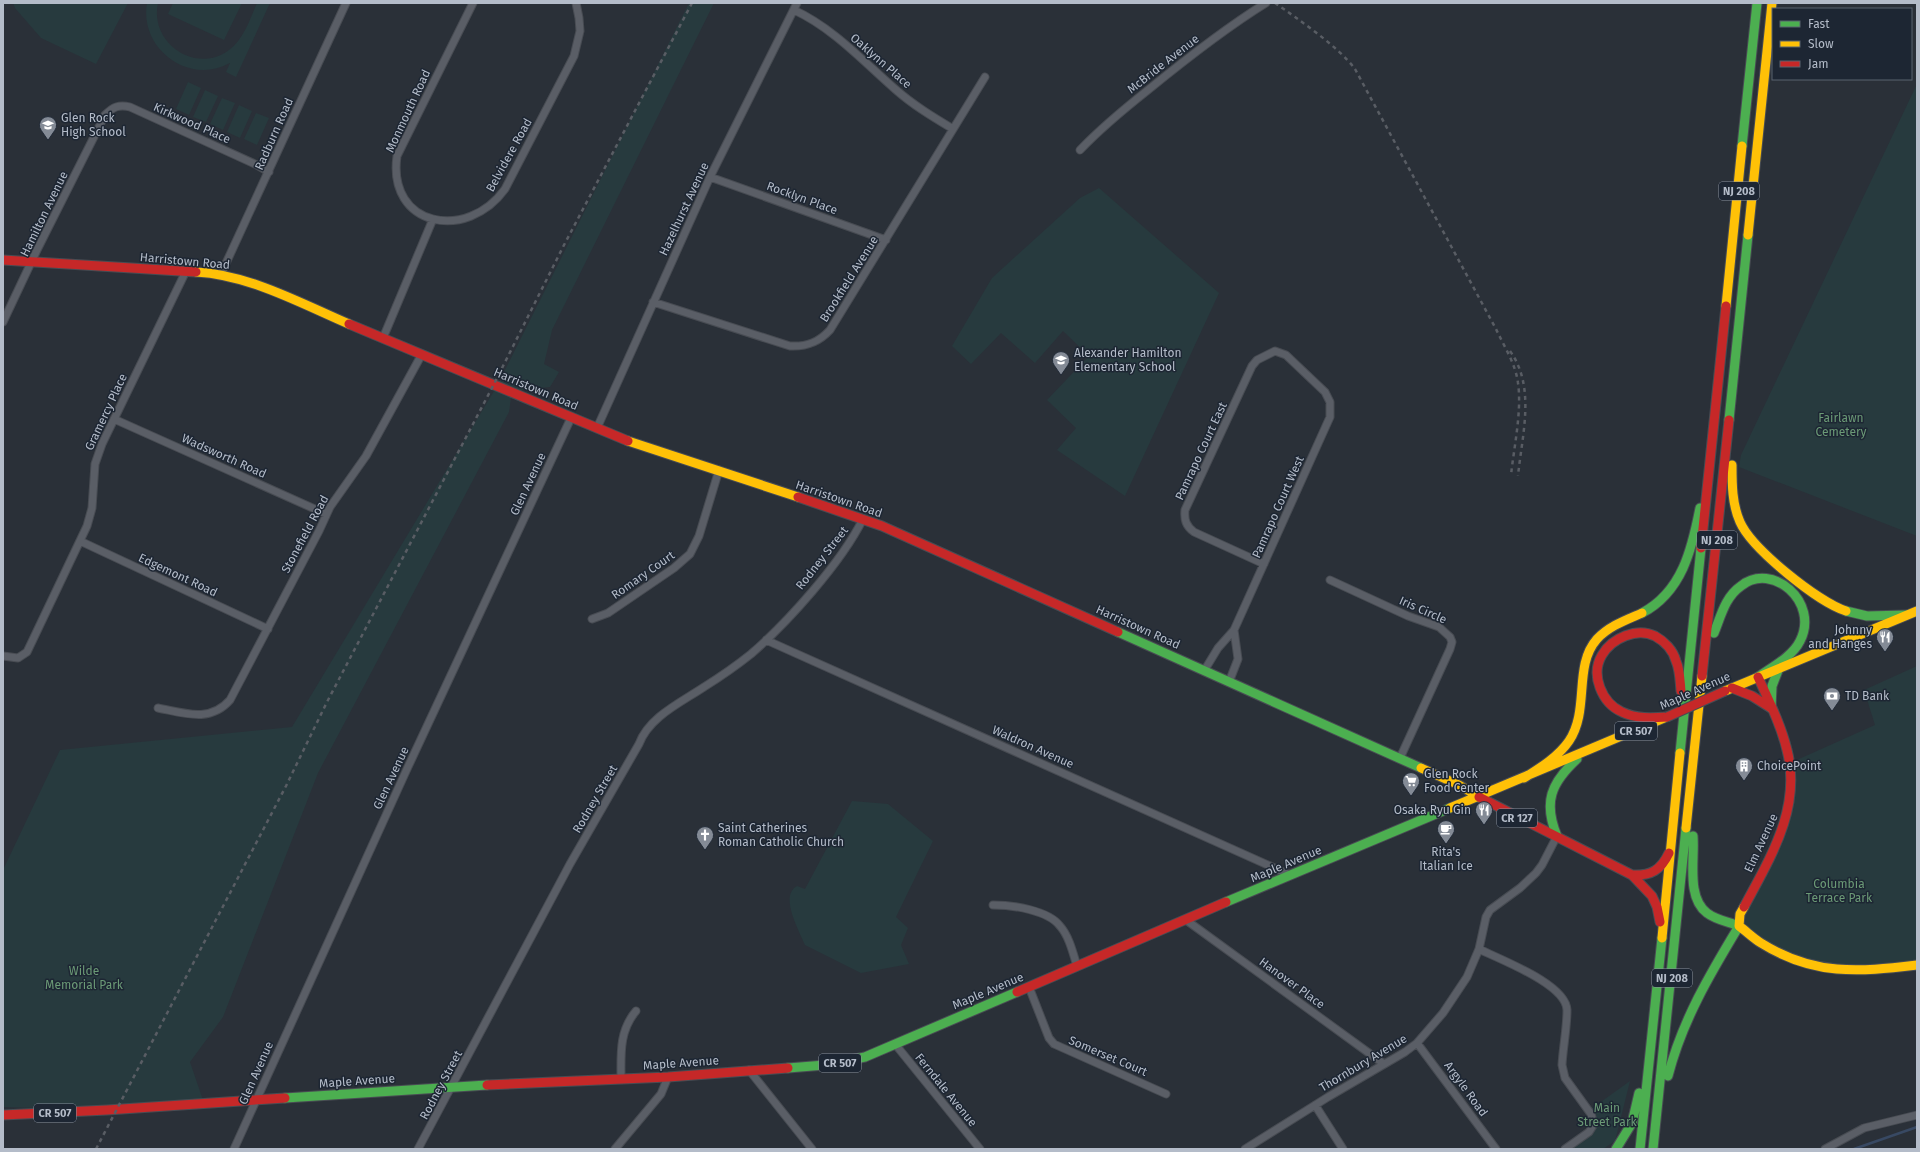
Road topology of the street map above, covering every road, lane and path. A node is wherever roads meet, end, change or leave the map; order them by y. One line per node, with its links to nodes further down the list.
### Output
1 (346, 3): 13 (street, Radburn Road)
2 (473, 3): 15 (street, Monmouth Road)
3 (576, 3): 15 (street, Belvidere Road)
4 (797, 3): 8 (street, Hazelhurst Avenue)
5 (1266, 3): 12 (street, McBride Avenue)
6 (1757, 3): 29 (main road, NJ 208)
7 (1772, 3): 26 (main road, NJ 208)
8 (794, 10): 11 (street, Oaklynn Place); 14 (street, Hazelhurst Avenue)
9 (985, 77): 11 (street, Brookfield Avenue)
10 (105, 116): 13 (street, Kirkwood Place); 18 (street, Hamilton Avenue)
11 (953, 129): 16 (street, Brookfield Avenue)
12 (1080, 150)
13 (269, 172): 20 (street, Radburn Road)
14 (710, 176): 16 (street, Rocklyn Place); 21 (street, Hazelhurst Avenue)
15 (433, 219): 23 (street)
16 (886, 240): 21 (street, Brookfield Avenue)
17 (3, 260): 18 (main road, Harristown Road / CR 127)
18 (32, 262): 19 (main road, Harristown Road / CR 127); 22 (street, Hamilton Avenue)
19 (186, 271): 20 (main road, Harristown Road / CR 127); 28 (street, Gramercy Place)
20 (221, 274): 23 (main road, Harristown Road / CR 127)
21 (653, 302): 30 (street, Hazelhurst Avenue)
22 (3, 322)
23 (383, 338): 24 (main road, Harristown Road / CR 127)
24 (422, 354): 27 (main road, Harristown Road / CR 127); 32 (street, Stonefield Road)
25 (1286, 355): 35 (street, Pamrapo Court West); 35 (street, Pamrapo Court East)
26 (1736, 356): 38 (main road); 52 (main road, NJ 208)
27 (572, 418): 30 (main road, Harristown Road / CR 127); 81 (street, Glen Avenue)
28 (114, 419): 32 (street, Wadsworth Road); 34 (street, Gramercy Place)
29 (1715, 426): 53 (main road, NJ 208); 56 (main road)
30 (597, 428): 31 (main road, Harristown Road / CR 127)
31 (719, 470): 33 (main road, Harristown Road / CR 127); 39 (street, Romary Court)
32 (326, 514): 40 (street, Stonefield Road)
33 (863, 519): 42 (street, Rodney Street); 45 (main road, Harristown Road / CR 127)
34 (80, 541): 40 (street, Edgemont Road); 43 (street, Gramercy Place)
35 (1264, 564): 41 (street, Pamrapo Court West)
36 (1330, 580): 55 (street, Iris Circle)
37 (1917, 611): 38 (main road, Maple Avenue / CR 507)
38 (1906, 615): 44 (main road, Maple Avenue / CR 507)
39 (592, 619)
40 (268, 629): 49 (street, Stonefield Road)
41 (1234, 630): 45 (street, Pamrapo Court West); 47 (street)
42 (766, 640): 61 (street, Waldron Avenue); 79 (street, Rodney Street)
43 (3, 656)
44 (1779, 668): 46 (main road, Maple Avenue / CR 507); 50 (main road)
45 (1204, 671): 47 (main road, Harristown Road / CR 127)
46 (1758, 677): 48 (main road, Maple Avenue / CR 507); 50 (main road, Elm Avenue); 52 (main road)
47 (1229, 682): 55 (main road, Harristown Road / CR 127)
48 (1729, 690): 50 (main road); 51 (main road, Maple Avenue / CR 507, bridge)
49 (158, 708)
50 (1771, 708): 65 (main road, Elm Avenue)
51 (1667, 717): 53 (main road); 54 (main road, Maple Avenue / CR 507)
52 (1699, 723): 58 (main road, NJ 208)
53 (1682, 748): 60 (main road, NJ 208)
54 (1584, 753): 56 (main road, Maple Avenue / CR 507); 59 (main road)
55 (1400, 758): 57 (main road, Harristown Road / CR 127)
56 (1524, 778): 57 (main road, Maple Avenue / CR 507)
57 (1479, 797): 59 (main road, Harristown Road / CR 127); 61 (main road, Maple Avenue / CR 507)
58 (1690, 811): 65 (main road); 85 (main road, NJ 208)
59 (1557, 836): 62 (main road, Harristown Road / CR 127); 67 (street, Thornbury Avenue)
60 (1672, 843): 62 (main road); 66 (main road, NJ 208)
61 (1290, 875): 64 (main road, Maple Avenue / CR 507)
62 (1632, 875): 66 (main road, Harristown Road)
63 (993, 905): 69 (street)
64 (1186, 920): 69 (main road, Maple Avenue / CR 507); 75 (street, Hanover Place)
65 (1739, 926): 68 (main road); 85 (main road)
66 (1661, 942): 72 (main road, NJ 208)
67 (1479, 949): 73 (street, Thornbury Avenue); 94 (street)
68 (1917, 964)
69 (1078, 966): 70 (main road, Maple Avenue / CR 507)
70 (1029, 987): 74 (main road, Maple Avenue / CR 507); 80 (street, Somerset Court)
71 (636, 1011): 78 (street)
72 (1651, 1041): 95 (main road); 96 (main road, NJ 208)
73 (1417, 1043): 75 (street, Thornbury Avenue); 93 (street, Argyle Road)
74 (894, 1044): 76 (main road, Maple Avenue / CR 507); 90 (street, Ferndale Avenue)
75 (1384, 1064): 82 (street, Thornbury Avenue)
76 (749, 1070): 77 (main road, Maple Avenue / CR 507); 89 (street)
77 (668, 1077): 78 (main road, Maple Avenue / CR 507); 88 (street)
78 (622, 1078): 79 (main road, Maple Avenue / CR 507)
79 (452, 1086): 81 (main road, Maple Avenue / CR 507); 87 (street, Rodney Street)
80 (1166, 1094)
81 (256, 1100): 83 (main road, Maple Avenue / CR 507); 86 (street, Glen Avenue)
82 (1315, 1105): 91 (street, Thornbury Avenue); 92 (street)
83 (3, 1115)
84 (1917, 1115): 97 (street)
85 (1654, 1147)
86 (234, 1149)
87 (418, 1149)
88 (615, 1149)
89 (812, 1149)
90 (980, 1149)
91 (1245, 1149)
92 (1343, 1149)
93 (1496, 1149)
94 (1565, 1149)
95 (1616, 1149)
96 (1640, 1149)
97 (1825, 1149)

